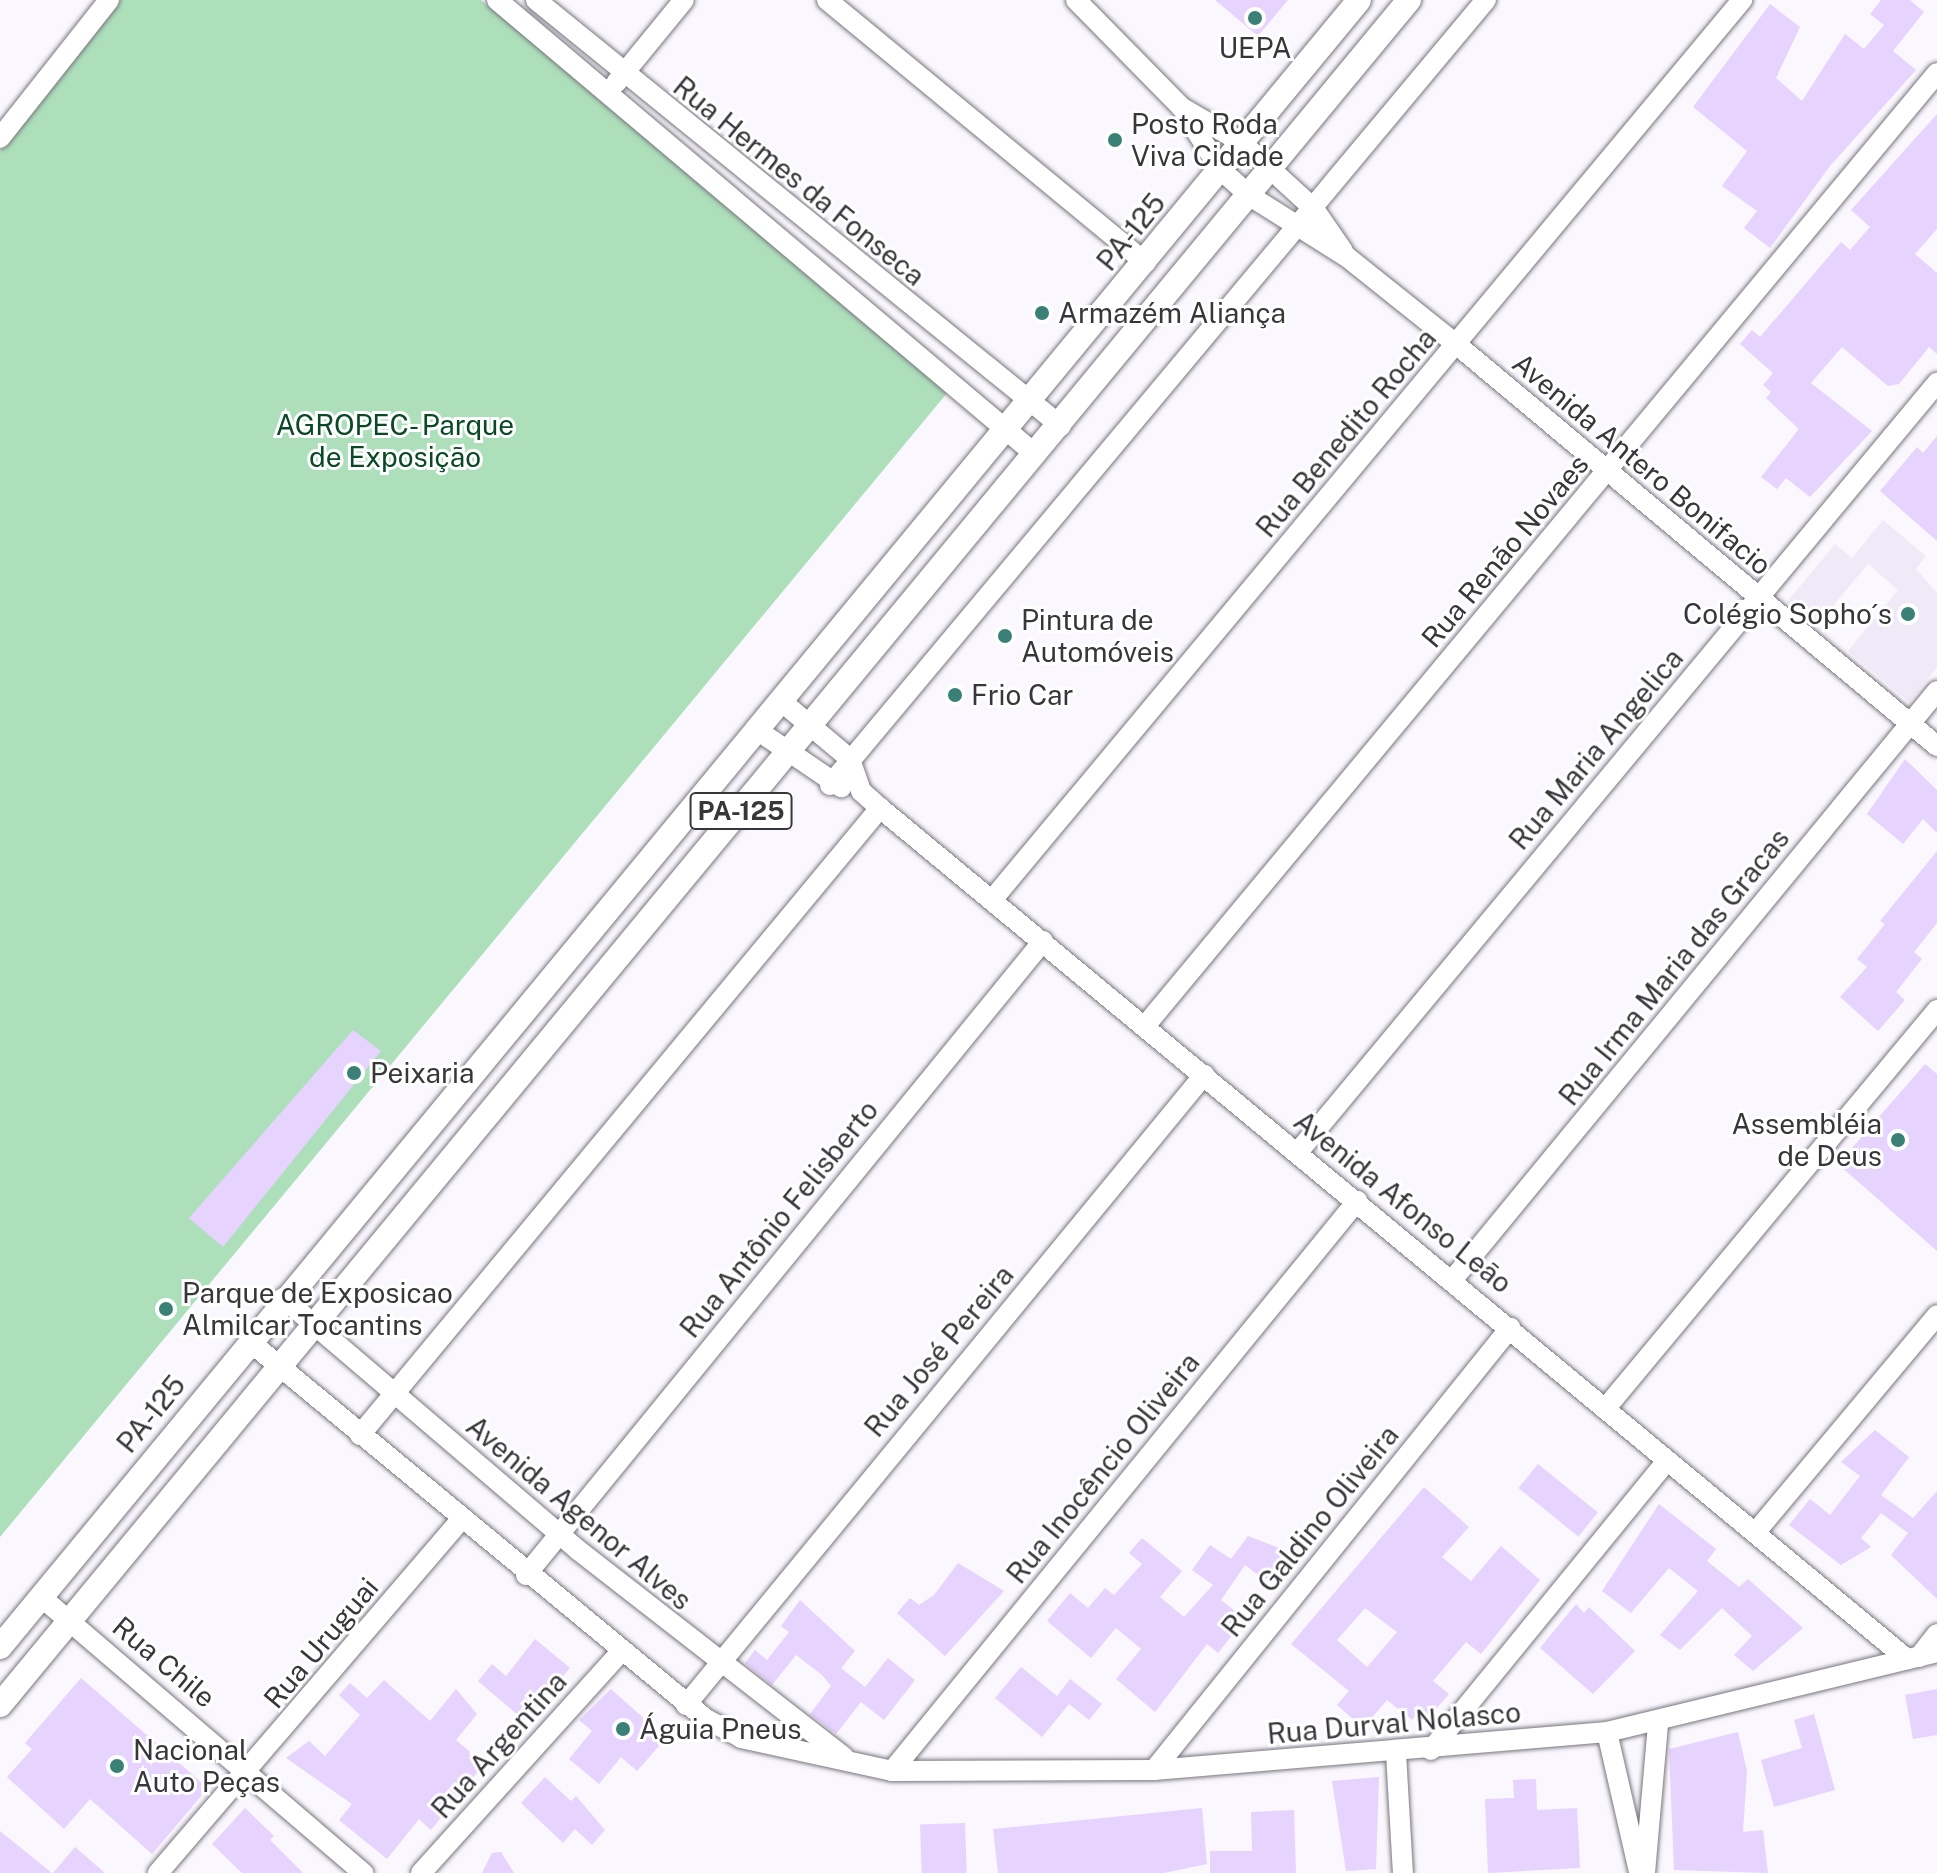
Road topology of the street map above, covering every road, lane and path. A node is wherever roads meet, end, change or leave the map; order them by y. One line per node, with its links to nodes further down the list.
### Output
1 (109, 0): 15 (street)
2 (497, 0): 13 (street)
3 (536, 0): 12 (street, Rua Hermes da Fonseca)
4 (684, 0): 12 (street)
5 (827, 0): 23 (street)
6 (1076, 0): 14 (street)
7 (1359, 0): 16 (main road, PA-125 / PA-125)
8 (1409, 0): 18 (main road, PA-125)
9 (1486, 0): 20 (street)
10 (1742, 0): 24 (street, Rua Benedito Rocha)
11 (1937, 73): 30 (street, Rua Renão Novaes)
12 (624, 74): 13 (street); 26 (street, Rua Hermes da Fonseca)
13 (608, 93): 28 (street)
14 (1182, 108): 16 (street, Avenida Antero Bonifacio); 17 (street, Avenida Antero Bonifacio)
15 (0, 138)
16 (1241, 142): 17 (main road, PA-125 / PA-125); 18 (street, Avenida Antero Bonifacio)
17 (1220, 169): 19 (street, Avenida Antero Bonifacio); 23 (main road, PA-125 / PA-125)
18 (1271, 169): 19 (main road, PA-125); 20 (street, Avenida Antero Bonifacio)
19 (1250, 196): 21 (street, Avenida Antero Bonifacio); 27 (main road, PA-125)
20 (1314, 209): 21 (street); 22 (street, Avenida Antero Bonifacio)
21 (1297, 229): 22 (street, Avenida Antero Bonifacio); 39 (street)
22 (1347, 257): 24 (street, Avenida Antero Bonifacio)
23 (1146, 263): 26 (main road, PA-125 / PA-125)
24 (1456, 344): 30 (street, Avenida Antero Bonifacio); 45 (street, Rua Benedito Rocha)
25 (1937, 383): 31 (street, Rua Maria Angelica)
26 (1031, 399): 27 (street, Rua Hermes da Fonseca); 28 (main road, PA-125 / PA-125)
27 (1061, 426): 29 (main road, PA-125)
28 (1007, 428): 29 (street); 33 (main road, PA-125 / PA-125)
29 (1036, 455): 35 (main road, PA-125)
30 (1606, 475): 31 (street, Avenida Antero Bonifacio); 49 (street, Rua Renão Novaes)
31 (1758, 598): 34 (street, Avenida Antero Bonifacio); 52 (street, Rua Maria Angelica)
32 (1937, 691): 34 (street, Rua Irma Maria das Gracas)
33 (781, 701): 35 (street); 36 (main road, PA-125 / PA-125)
34 (1910, 724): 37 (street, Avenida Antero Bonifacio); 54 (street, Rua Irma Maria das Gracas)
35 (811, 727): 38 (main road, PA-125); 39 (street)
36 (757, 730): 38 (street); 43 (main road, PA-125 / PA-125)
37 (1937, 746)
38 (788, 754): 40 (street); 44 (main road, PA-125)
39 (850, 759): 40 (street); 41 (street, Avenida Afonso Leão)
40 (830, 785): 41 (street)
41 (861, 791): 42 (street, Avenida Afonso Leão)
42 (880, 808): 45 (street, Avenida Afonso Leão); 61 (street)
43 (654, 855): 44 (main road); 48 (main road, PA-125 / PA-125)
44 (682, 880): 50 (main road, PA-125)
45 (992, 900): 46 (street, Avenida Afonso Leão)
46 (1043, 941): 49 (street, Avenida Afonso Leão); 66 (street, Rua Antônio Felisberto)
47 (1937, 1010): 62 (street)
48 (519, 1021): 50 (main road); 55 (main road, PA-125 / PA-125)
49 (1145, 1026): 51 (street, Avenida Afonso Leão)
50 (549, 1045): 57 (main road, PA-125)
51 (1204, 1075): 52 (street, Avenida Afonso Leão); 75 (street, Rua José Pereira)
52 (1298, 1152): 53 (street, Avenida Afonso Leão)
53 (1357, 1201): 54 (street, Avenida Afonso Leão); 85 (street, Rua Inocêncio Oliveira)
54 (1454, 1278): 58 (street, Avenida Afonso Leão)
55 (283, 1298): 57 (street, Avenida Agenor Alves); 59 (main road, PA-125 / PA-125)
56 (1937, 1315): 67 (street)
57 (315, 1325): 60 (main road, PA-125); 61 (street, Avenida Agenor Alves)
58 (1510, 1328): 62 (street, Avenida Afonso Leão); 83 (street, Rua Galdino Oliveira)
59 (249, 1341): 60 (street, Rua Durval Nolasco); 69 (main road, PA-125 / PA-125)
60 (280, 1367): 63 (street, Rua Durval Nolasco); 70 (main road, PA-125)
61 (393, 1394): 63 (street); 66 (street, Avenida Agenor Alves)
62 (1605, 1409): 64 (street, Avenida Afonso Leão)
63 (360, 1435): 65 (street, Rua Durval Nolasco)
64 (1667, 1461): 67 (street, Avenida Afonso Leão); 80 (street)
65 (461, 1520): 68 (street, Rua Durval Nolasco); 84 (street, Rua Uruguai)
66 (558, 1533): 68 (street, Rua Antônio Felisberto); 75 (street, Avenida Agenor Alves)
67 (1755, 1533): 74 (street, Avenida Afonso Leão)
68 (526, 1575): 73 (street, Rua Durval Nolasco)
69 (40, 1596): 70 (street, Rua Chile); 72 (main road, PA-125 / PA-125)
70 (72, 1620): 76 (main road, PA-125); 84 (street, Rua Chile)
71 (1937, 1634): 74 (street)
72 (0, 1647)
73 (619, 1654): 77 (street, Rua Durval Nolasco); 88 (street, Rua Argentina)
74 (1921, 1656): 78 (street, Rua Durval Nolasco)
75 (718, 1662): 77 (street, Rua José Pereira); 82 (street, Avenida Agenor Alves)
76 (0, 1705)
77 (686, 1705): 82 (street, Rua Durval Nolasco)
78 (1658, 1723): 79 (street, Rua Durval Nolasco); 90 (street)
79 (1607, 1732): 80 (street, Rua Durval Nolasco); 90 (street)
80 (1431, 1750): 81 (street, Rua Durval Nolasco)
81 (1396, 1753): 83 (street, Rua Durval Nolasco); 89 (street)
82 (847, 1760): 85 (street, Rua Durval Nolasco)
83 (1154, 1770): 85 (street, Rua Durval Nolasco)
84 (249, 1771): 86 (street, Rua Uruguai); 87 (street, Rua Chile)
85 (892, 1771)
86 (158, 1873)
87 (363, 1873)
88 (421, 1873)
89 (1403, 1873)
90 (1642, 1873)

